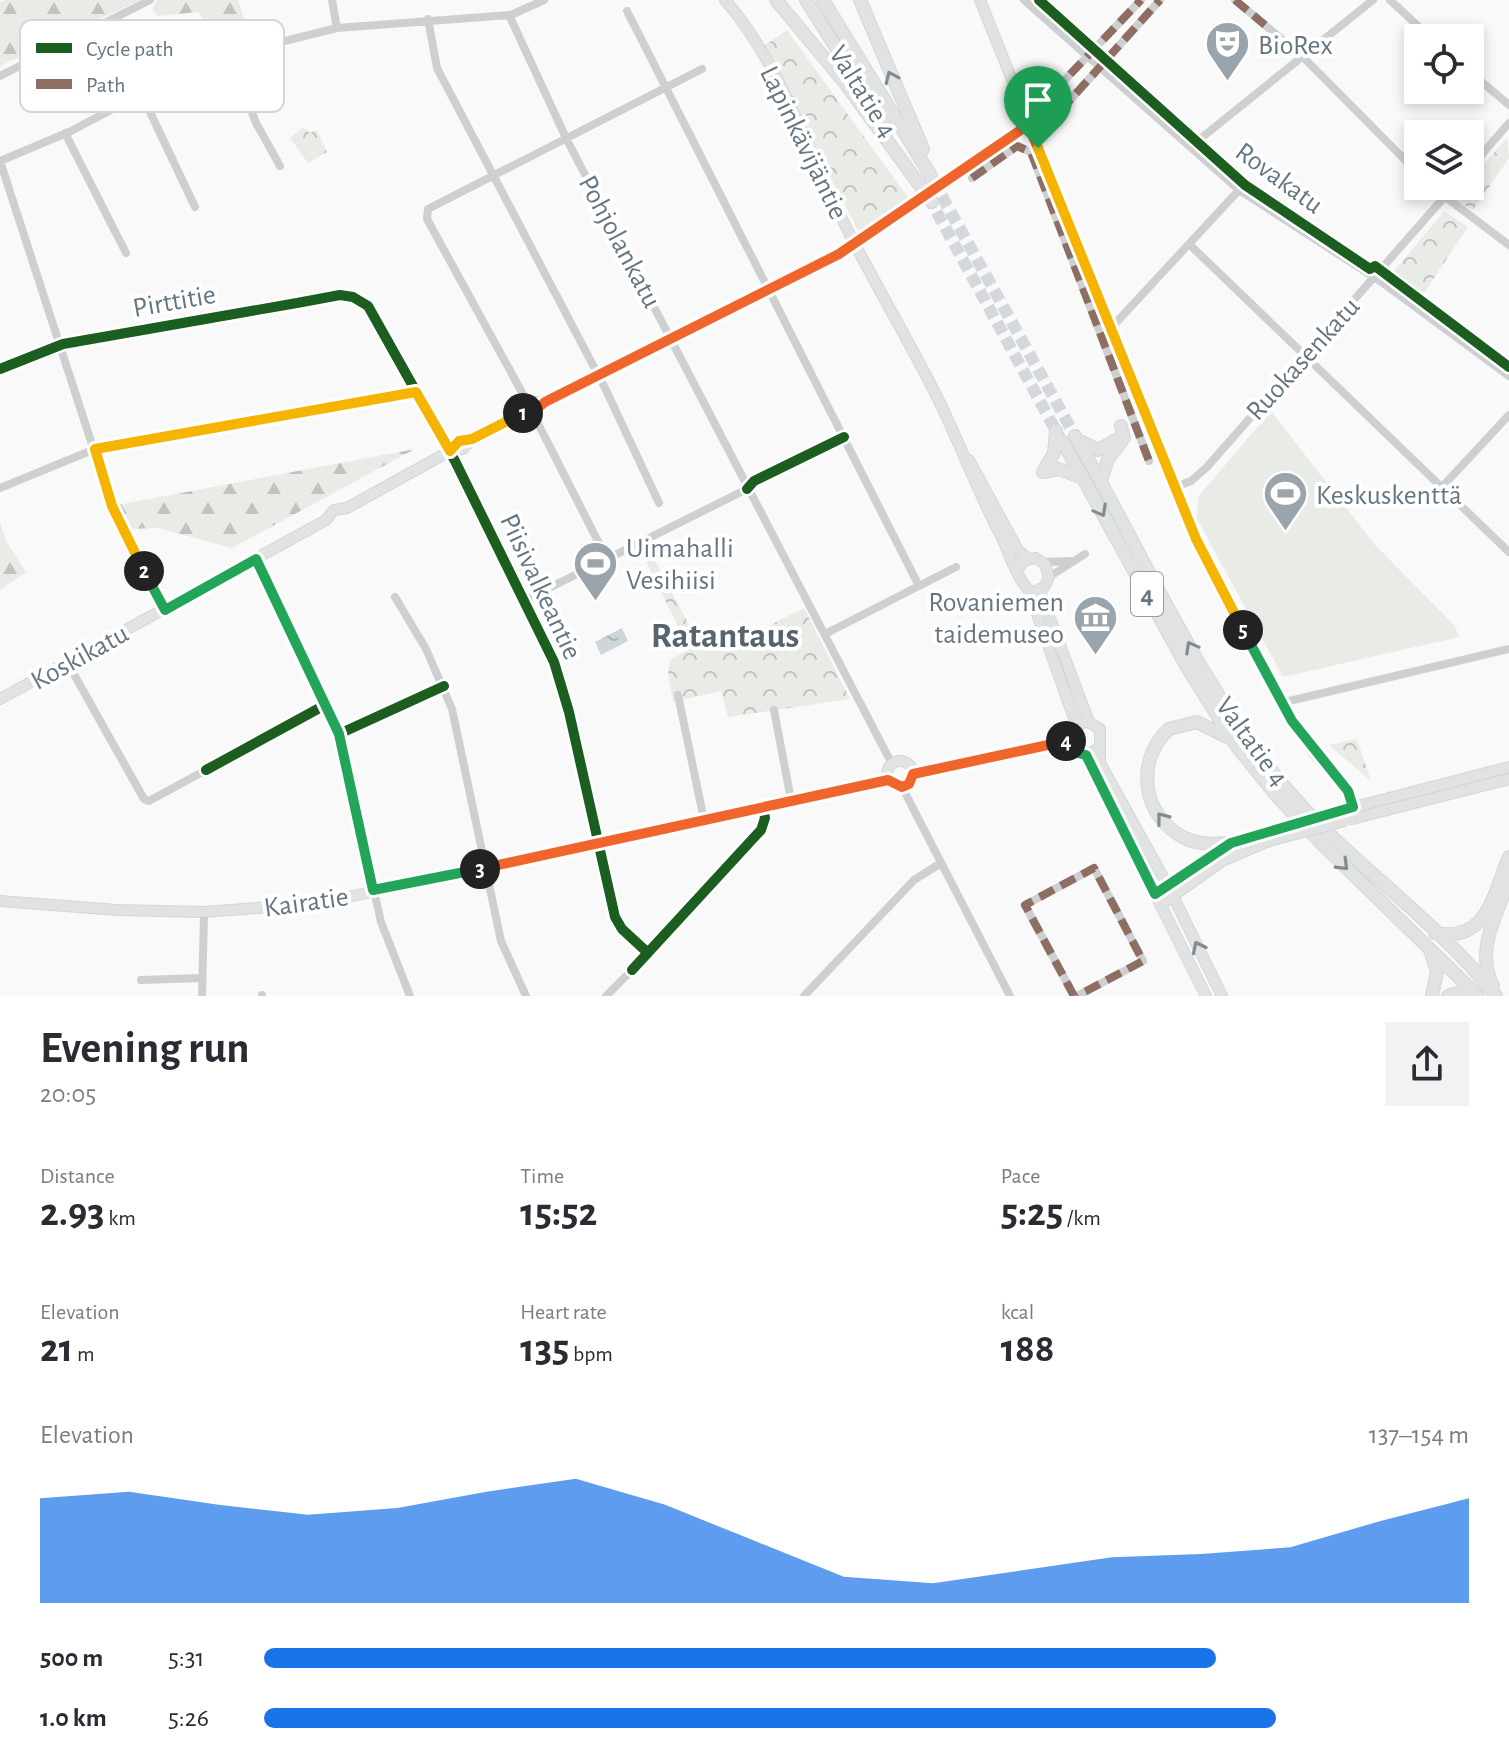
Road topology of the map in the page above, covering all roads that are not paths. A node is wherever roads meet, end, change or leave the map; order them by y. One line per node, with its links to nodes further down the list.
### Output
1 (150, 0): 19 (street)
2 (332, 0): 21 (street)
3 (544, 0): 17 (street)
4 (725, 0): 54 (main road, Lapinkävijäntie)
5 (776, 0): 52 (highway)
6 (806, 0): 48 (highway, Valtatie 4)
7 (823, 0): 48 (highway, Valtatie 4)
8 (860, 0): 48 (highway, one-way to 8)
9 (980, 0): 37 (main road)
10 (1024, 0): 23 (street, Rovakatu)
11 (1141, 0): 23 (street)
12 (1160, 0): 26 (street)
13 (1235, 0): 24 (street)
14 (1373, 0): 24 (street)
15 (1390, 0): 20 (street)
16 (627, 11): 30 (street)
17 (509, 15): 18 (street); 40 (street, Pohjolankatu)
18 (428, 19): 21 (street); 47 (street)
19 (111, 20)
20 (1416, 24)
21 (337, 28): 22 (street)
22 (284, 41)
23 (1088, 56): 26 (street, Rovakatu); 32 (street)
24 (1302, 56): 41 (street); 43 (street)
25 (20, 66): 28 (street)
26 (1100, 67): 38 (street); 41 (street, Rovakatu)
27 (702, 69): 30 (street)
28 (0, 76)
29 (1484, 84): 31 (street)
30 (666, 88): 40 (street); 59 (street)
31 (1509, 105)
32 (1037, 109)
33 (105, 112): 39 (street)
34 (150, 112): 53 (street)
35 (252, 112): 45 (street)
36 (1509, 123): 42 (street)
37 (1028, 125): 46 (main road, Koskikatu); 61 (main road)
38 (1044, 129)
39 (65, 133): 44 (street); 57 (street)
40 (567, 140): 47 (street); 62 (street, Pohjolankatu)
41 (1190, 147): 49 (street, Rovakatu)
42 (1484, 152)
43 (1404, 159)
44 (0, 161): 63 (street)
45 (280, 166)
46 (970, 173): 54 (main road, Koskikatu, bridge); 74 (street, Koskikatu)
47 (493, 176): 66 (street); 69 (street)
48 (929, 178)
49 (1239, 190): 55 (street); 58 (street, Rovakatu)
50 (1441, 200): 58 (street, Ruokasenkatu)
51 (1446, 200): 56 (street)
52 (932, 202)
53 (195, 207)
54 (855, 244): 59 (main road, Koskikatu); 73 (main road, Lapinkävijäntie)
55 (1190, 245): 61 (street); 64 (street)
56 (1509, 245)
57 (126, 253)
58 (1374, 277): 64 (street, Ruokasenkatu); 67 (street, Rovakatu)
59 (768, 289): 62 (main road, Koskikatu); 92 (street)
60 (360, 300): 63 (street, Pirttitie); 68 (street, Piisivalkeantie)
61 (1112, 327): 77 (main road)
62 (672, 339): 66 (main road, Koskikatu); 80 (street, Pohjolankatu)
63 (63, 344): 65 (street, Pirttitie); 71 (street)
64 (1307, 355): 77 (street, Ruokasenkatu); 78 (street)
65 (0, 369)
66 (598, 375): 69 (main road, Koskikatu); 81 (street)
67 (1509, 376)
68 (416, 392): 71 (street); 72 (street, Piisivalkeantie)
69 (528, 410): 72 (main road, Koskikatu); 85 (street)
70 (1509, 415): 78 (street)
71 (95, 449): 79 (street); 96 (street)
72 (450, 451): 84 (main road, Koskikatu); 95 (street, Piisivalkeantie)
73 (967, 459): 86 (main road, Lapinkävijäntie); 90 (main road, Lapinkävijäntie)
74 (1149, 461)
75 (1083, 478): 75 (highway, Valtatie 4 / 4); 107 (highway, Valtatie 4 / 4, one-way to 107)
76 (1101, 481): 76 (highway, Valtatie 4 / 4); 135 (highway, Valtatie 4 / 4, one-way to 76)
77 (1176, 487): 102 (main road)
78 (1442, 487): 82 (street)
79 (0, 488)
80 (747, 489): 85 (street); 97 (street, Pohjolankatu)
81 (659, 503)
82 (1509, 552)
83 (1085, 554): 87 (street)
84 (256, 559): 96 (main road, Koskikatu); 129 (street)
85 (607, 559): 95 (street)
86 (1028, 559): 88 (main road); 90 (main road)
87 (1071, 561): 88 (street); 91 (street)
88 (1043, 562): 91 (main road)
89 (956, 567): 92 (street)
90 (1017, 570): 93 (main road)
91 (1049, 577): 93 (main road)
92 (919, 586): 97 (street)
93 (1034, 589): 104 (main road); 105 (main road)
94 (395, 597): 126 (street)
95 (525, 600): 122 (street, Piisivalkeantie)
96 (165, 610): 99 (main road, Koskikatu)
97 (825, 634): 110 (street, Pohjolankatu)
98 (1509, 649): 102 (street)
99 (67, 662): 101 (main road, Koskikatu); 112 (street)
100 (678, 695): 120 (street)
101 (0, 699)
102 (1281, 703): 119 (main road)
103 (774, 710): 117 (street)
104 (1089, 722): 105 (main road); 108 (main road)
105 (1076, 724): 106 (main road)
106 (1069, 741): 109 (main road); 113 (main road)
107 (1235, 744): 123 (highway, one-way to 107); 135 (highway, Valtatie 4 / 4, one-way to 135)
108 (1099, 747): 109 (main road); 128 (main road)
109 (1086, 755): 130 (main road)
110 (892, 764): 113 (main road); 115 (main road)
111 (1509, 767): 119 (main road)
112 (206, 770)
113 (913, 774): 116 (main road)
114 (1509, 779): 119 (main road)
115 (888, 780): 116 (main road); 117 (main road, Kairatie)
116 (902, 787): 125 (street)
117 (791, 800): 118 (main road, Kairatie)
118 (763, 806): 120 (main road, Kairatie); 122 (street, Piisivalkeantie)
119 (1354, 812): 121 (main road, bridge); 121 (main road, bridge)
120 (704, 820): 122 (main road, Kairatie)
121 (1266, 836): 123 (main road); 131 (main road)
122 (596, 842): 126 (main road, Kairatie)
123 (1231, 843): 128 (main road)
124 (1509, 857): 135 (highway)
125 (941, 863): 143 (street); 144 (street)
126 (486, 868): 129 (main road, Kairatie); 141 (street)
127 (1509, 881): 152 (highway)
128 (1168, 886): 130 (main road); 131 (main road)
129 (373, 890): 134 (main road, Kairatie); 140 (street)
130 (1155, 894): 133 (main road)
131 (1174, 898): 133 (main road); 147 (main road, one-way to 131)
132 (0, 901): 134 (main road, Kairatie)
133 (1160, 905): 146 (main road)
134 (204, 912): 137 (street)
135 (1430, 938): 148 (highway); 151 (highway, Valtatie 4 / 4); 152 (highway, Valtatie 4 / 4)
136 (632, 970): 142 (street)
137 (202, 978): 138 (street); 139 (street)
138 (141, 980)
139 (202, 996)
140 (410, 996)
141 (526, 996)
142 (606, 996)
143 (804, 996)
144 (1010, 996)
145 (1076, 996): 145 (street)
146 (1206, 996)
147 (1222, 996)
148 (1432, 996)
149 (1448, 996): 150 (highway)
150 (1469, 996)
151 (1478, 996)
152 (1497, 996)

